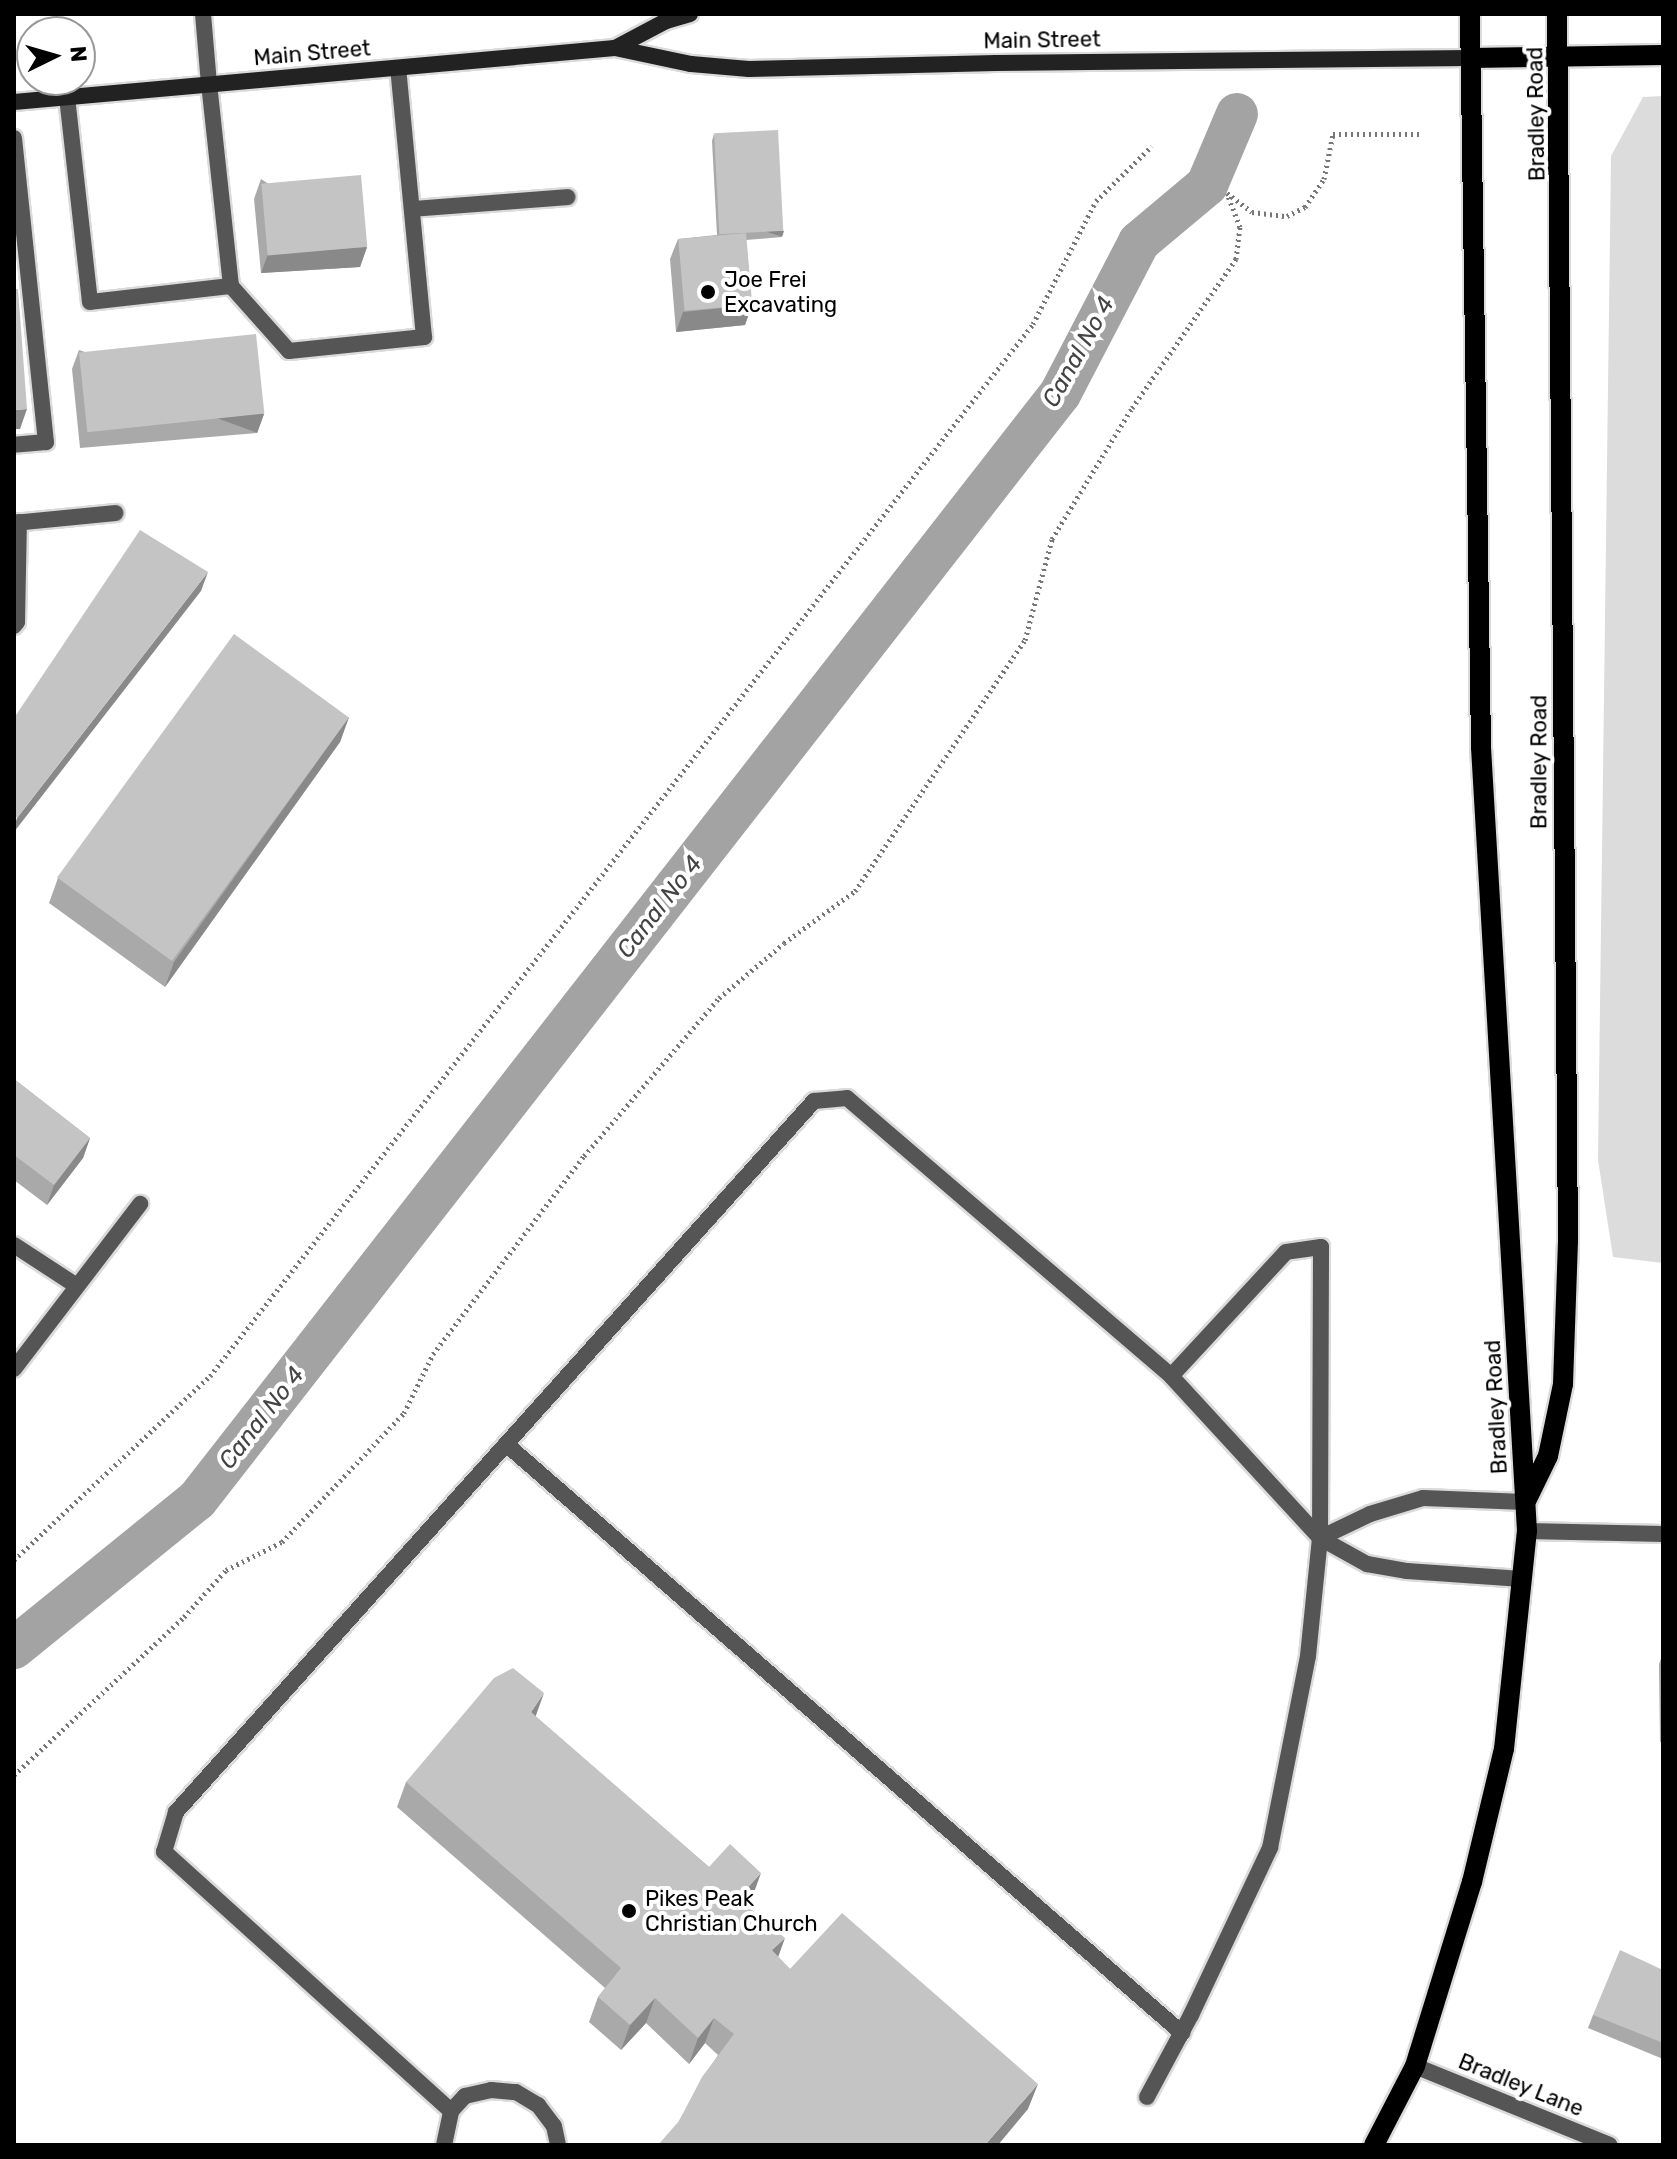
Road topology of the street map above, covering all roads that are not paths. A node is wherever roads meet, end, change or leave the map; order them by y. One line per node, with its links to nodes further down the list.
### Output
1 (203, 14): 10 (street)
2 (690, 14): 5 (main road, Main Street)
3 (1470, 14): 8 (main road, Bradley Road)
4 (1557, 14): 7 (main road, Bradley Road)
5 (615, 48): 8 (main road, Main Street); 9 (main road, Main Street)
6 (1663, 55): 7 (main road)
7 (1560, 57): 8 (main road); 28 (main road, Bradley Road)
8 (1471, 58): 28 (main road, Bradley Road)
9 (398, 68): 10 (main road, Main Street); 15 (street)
10 (209, 84): 11 (main road, Main Street); 17 (street)
11 (67, 97): 12 (main road, Main Street); 17 (street)
12 (14, 102)
13 (14, 138): 16 (street)
14 (568, 197): 15 (street)
15 (412, 209): 17 (street)
16 (21, 244): 18 (street)
17 (231, 286)
18 (14, 445)
19 (116, 513): 20 (street)
20 (17, 523): 21 (street)
21 (14, 626)
22 (140, 1204): 24 (street)
23 (14, 1245): 24 (street)
24 (77, 1286): 25 (street)
25 (14, 1369)
26 (1171, 1376): 27 (street); 31 (street); 31 (street)
27 (506, 1444): 33 (street); 36 (street)
28 (1525, 1502): 29 (main road, Bradley Road); 31 (street)
29 (1527, 1531): 30 (street); 32 (main road, Bradley Road)
30 (1663, 1534)
31 (1320, 1538): 32 (street); 33 (street)
32 (1522, 1579): 34 (main road, Bradley Road)
33 (1182, 2033): 35 (street)
34 (1415, 2066): 39 (main road, Bradley Road); 40 (street, Bradley Lane)
35 (1147, 2097)
36 (451, 2111): 37 (street); 38 (street)
37 (444, 2145)
38 (558, 2145)
39 (1374, 2145)
40 (1610, 2145)

